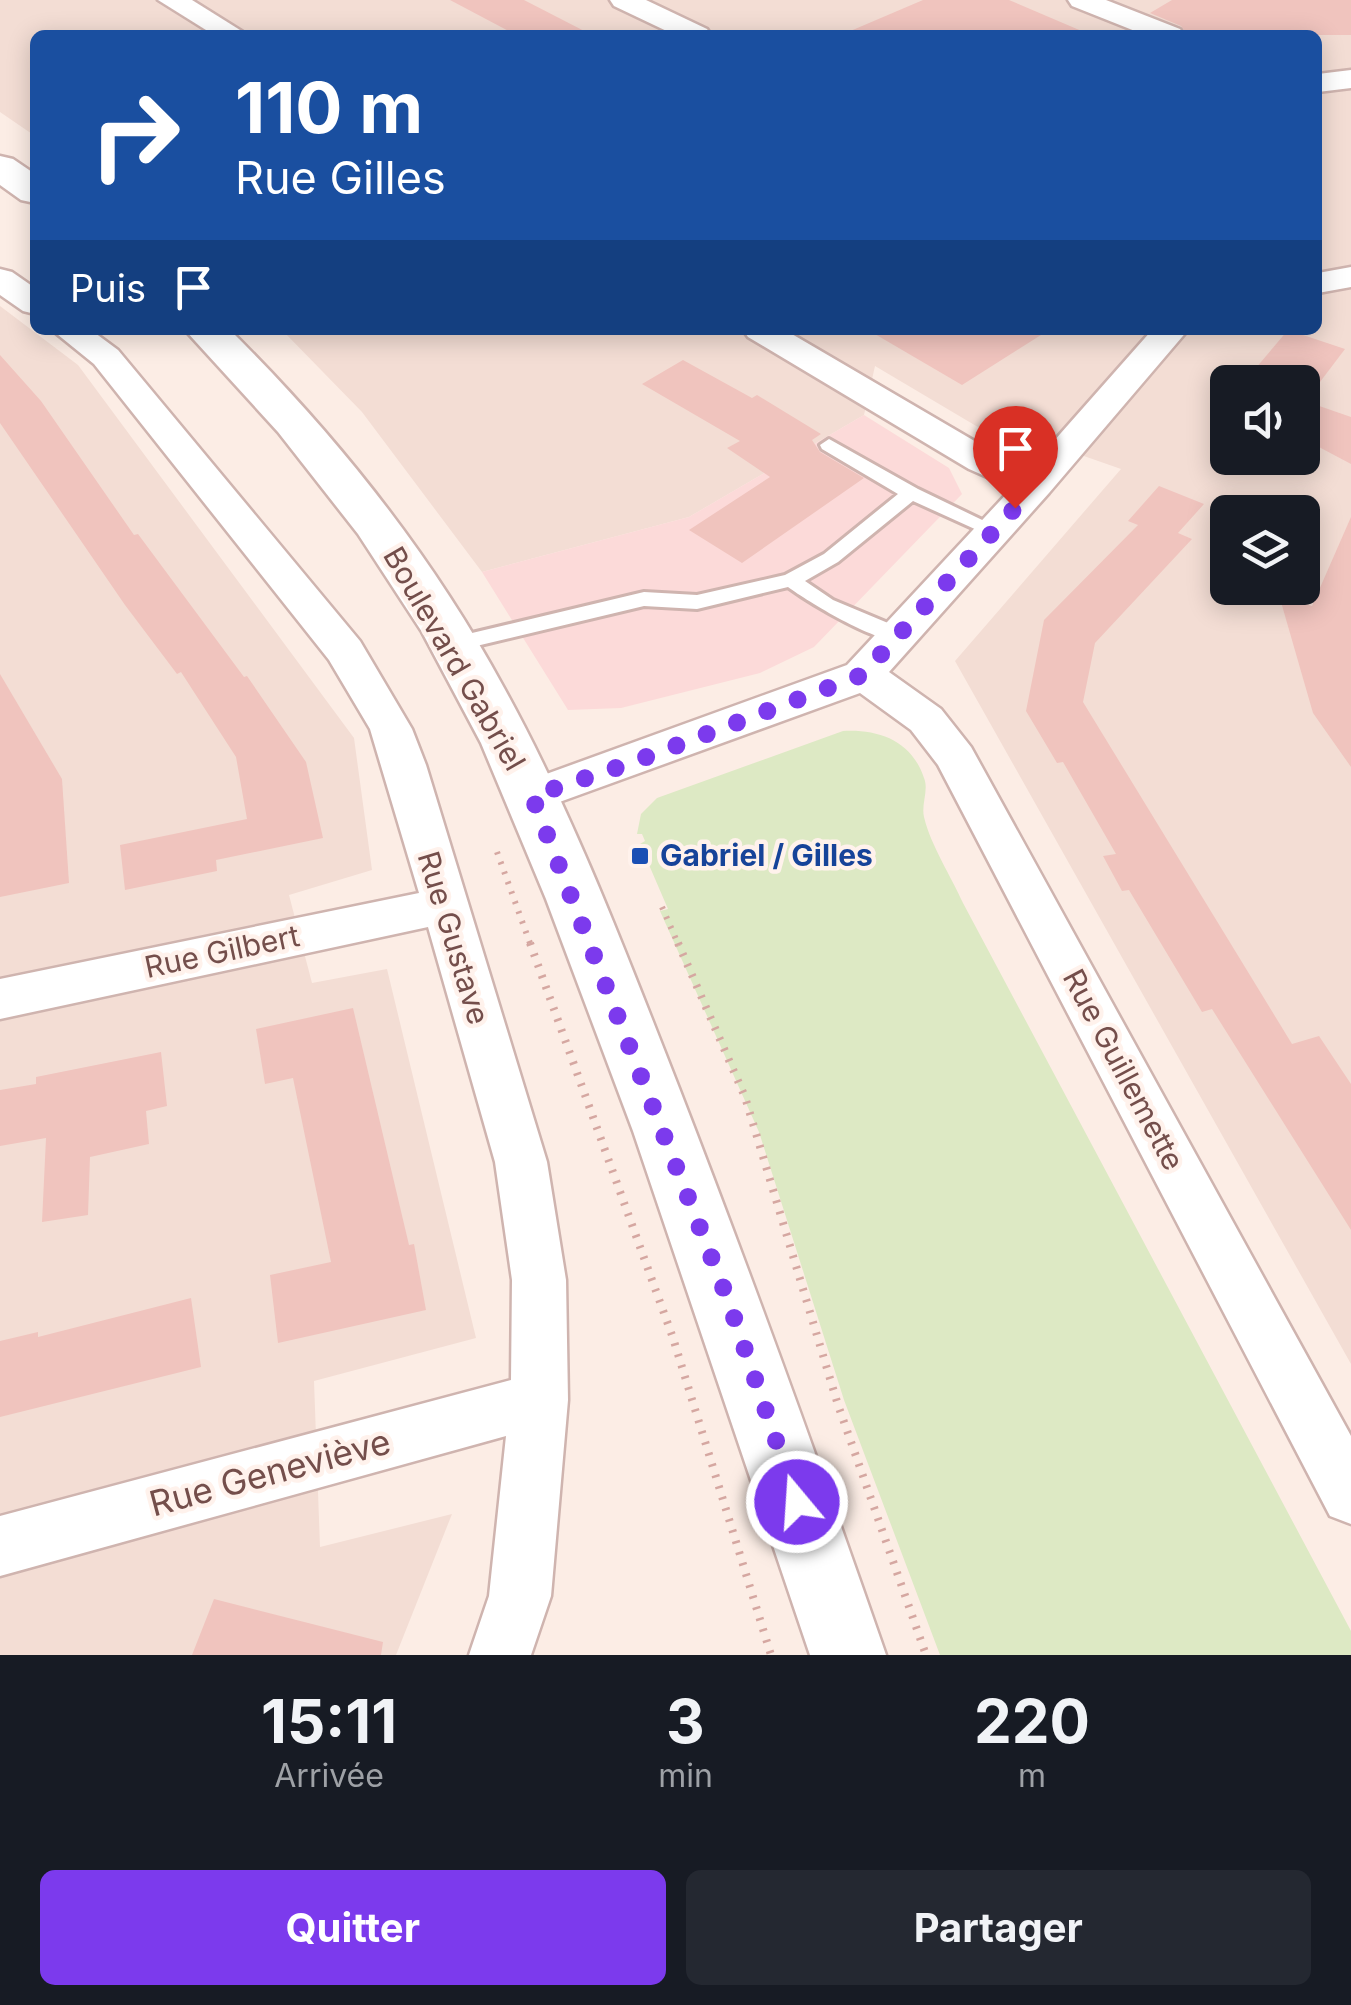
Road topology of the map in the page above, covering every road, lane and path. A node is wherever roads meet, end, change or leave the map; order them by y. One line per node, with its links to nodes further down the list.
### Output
1 (172, 0): 4 (street)
2 (624, 0): 5 (street)
3 (1082, 0): 6 (street)
4 (225, 30)
5 (687, 30)
6 (1157, 30)
7 (1351, 78): 8 (street)
8 (1322, 82)
9 (0, 167): 10 (street)
10 (30, 188)
11 (1351, 277): 13 (street)
12 (0, 278): 14 (street)
13 (1322, 282)
14 (30, 300)
15 (76, 335): 29 (street, Rue Gustave)
16 (211, 335): 25 (street, Boulevard Gabriel)
17 (769, 335): 20 (street)
18 (1167, 335): 20 (street)
19 (829, 445): 21 (lane)
20 (1036, 485): 22 (street)
21 (911, 494): 22 (lane); 23 (lane)
22 (994, 531): 24 (street)
23 (791, 580): 24 (lane); 25 (lane)
24 (900, 636): 26 (street)
25 (451, 644): 27 (street, Boulevard Gabriel)
26 (862, 675): 27 (street); 33 (street, Rue Guillemette)
27 (532, 796): 37 (street, Boulevard Gabriel)
28 (492, 838): 36 (path)
29 (444, 906): 31 (street, Rue Gilbert); 32 (street, Rue Gustave)
30 (662, 907): 38 (path)
31 (0, 999)
32 (540, 1400): 34 (street, Rue Geneviève); 35 (street, Rue Gustave)
33 (1343, 1465)
34 (0, 1546)
35 (500, 1655)
36 (771, 1655)
37 (848, 1655)
38 (926, 1655)

